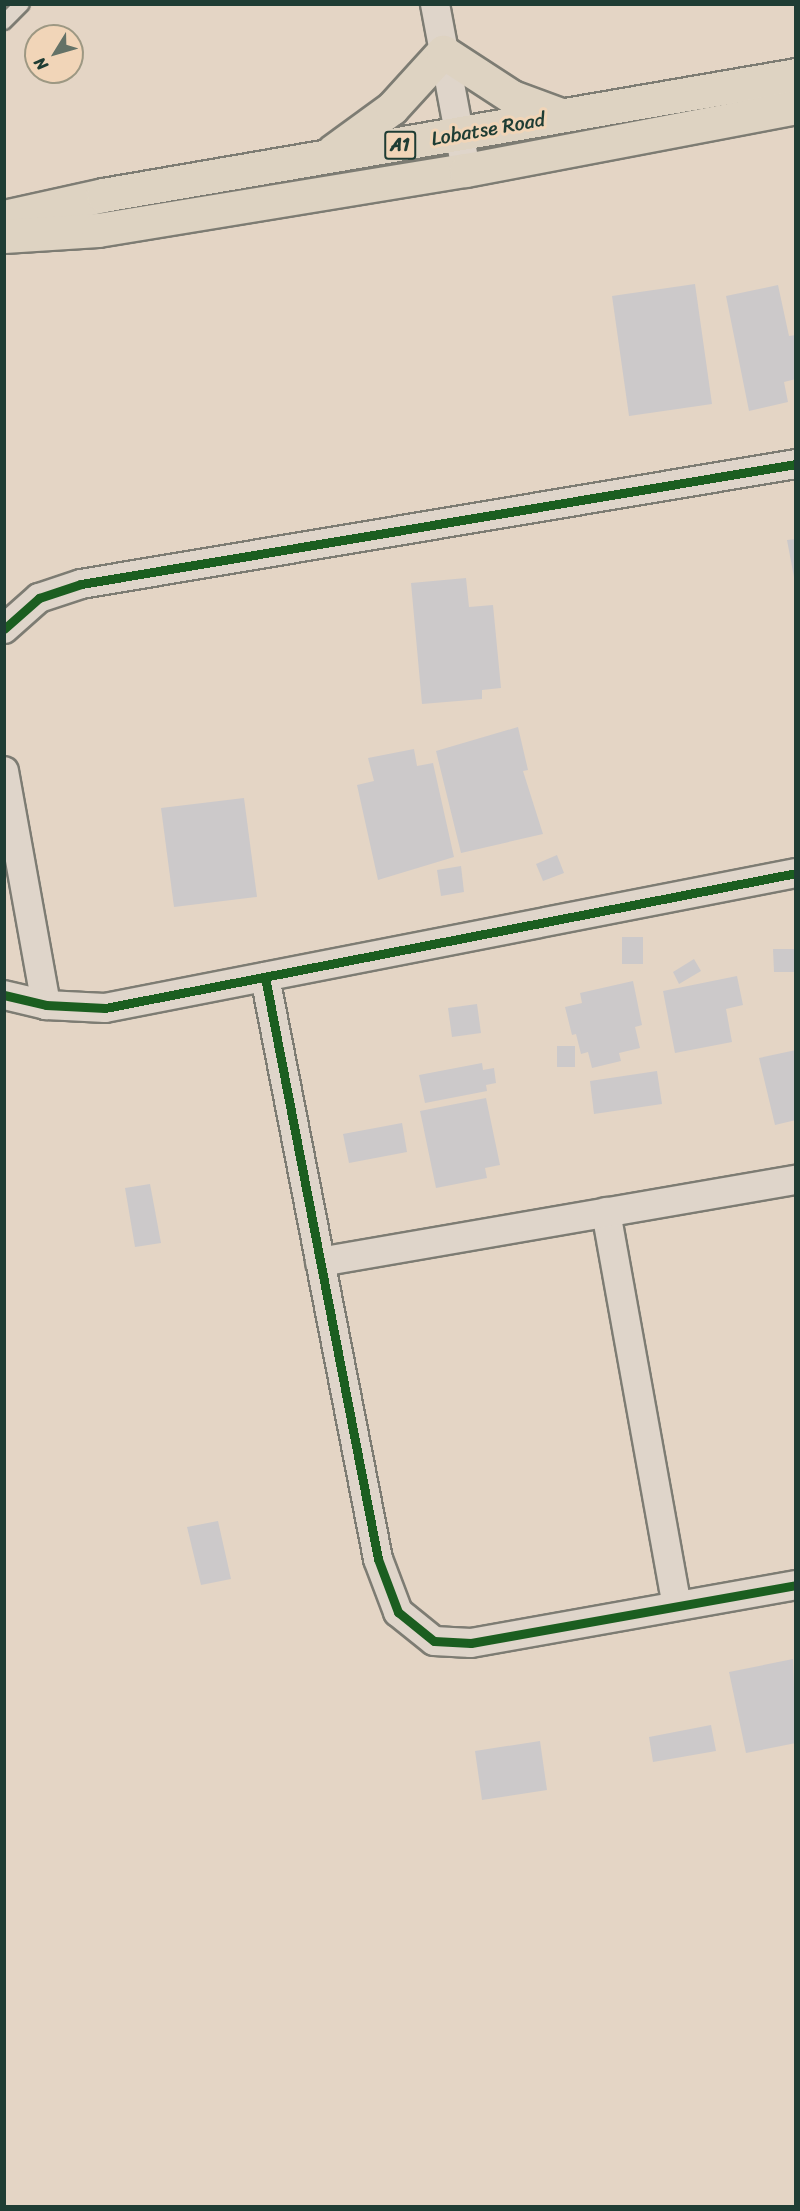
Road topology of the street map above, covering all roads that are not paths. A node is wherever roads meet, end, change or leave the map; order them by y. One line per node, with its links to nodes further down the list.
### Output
1 (22, 4): 3 (lane)
2 (435, 4): 4 (street)
3 (4, 22)
4 (443, 52): 7 (highway); 8 (street); 9 (highway)
5 (795, 75): 7 (highway, Lobatse Road / A1)
6 (795, 107): 10 (highway, Lobatse Road / A1)
7 (565, 116): 8 (highway, Lobatse Road / A1)
8 (461, 134): 9 (highway, Lobatse Road / A1); 10 (street)
9 (321, 158): 11 (highway, Lobatse Road / A1)
10 (466, 170): 12 (highway, Lobatse Road / A1)
11 (4, 217)
12 (4, 236)
13 (795, 464): 14 (street)
14 (4, 629)
15 (4, 771): 19 (street)
16 (795, 873): 17 (street)
17 (265, 977): 19 (street); 22 (street)
18 (4, 995): 19 (street)
19 (46, 1005)
20 (795, 1180): 21 (street)
21 (606, 1212): 22 (street); 24 (street)
22 (320, 1262): 24 (street)
23 (795, 1585): 24 (street)
24 (677, 1606)

